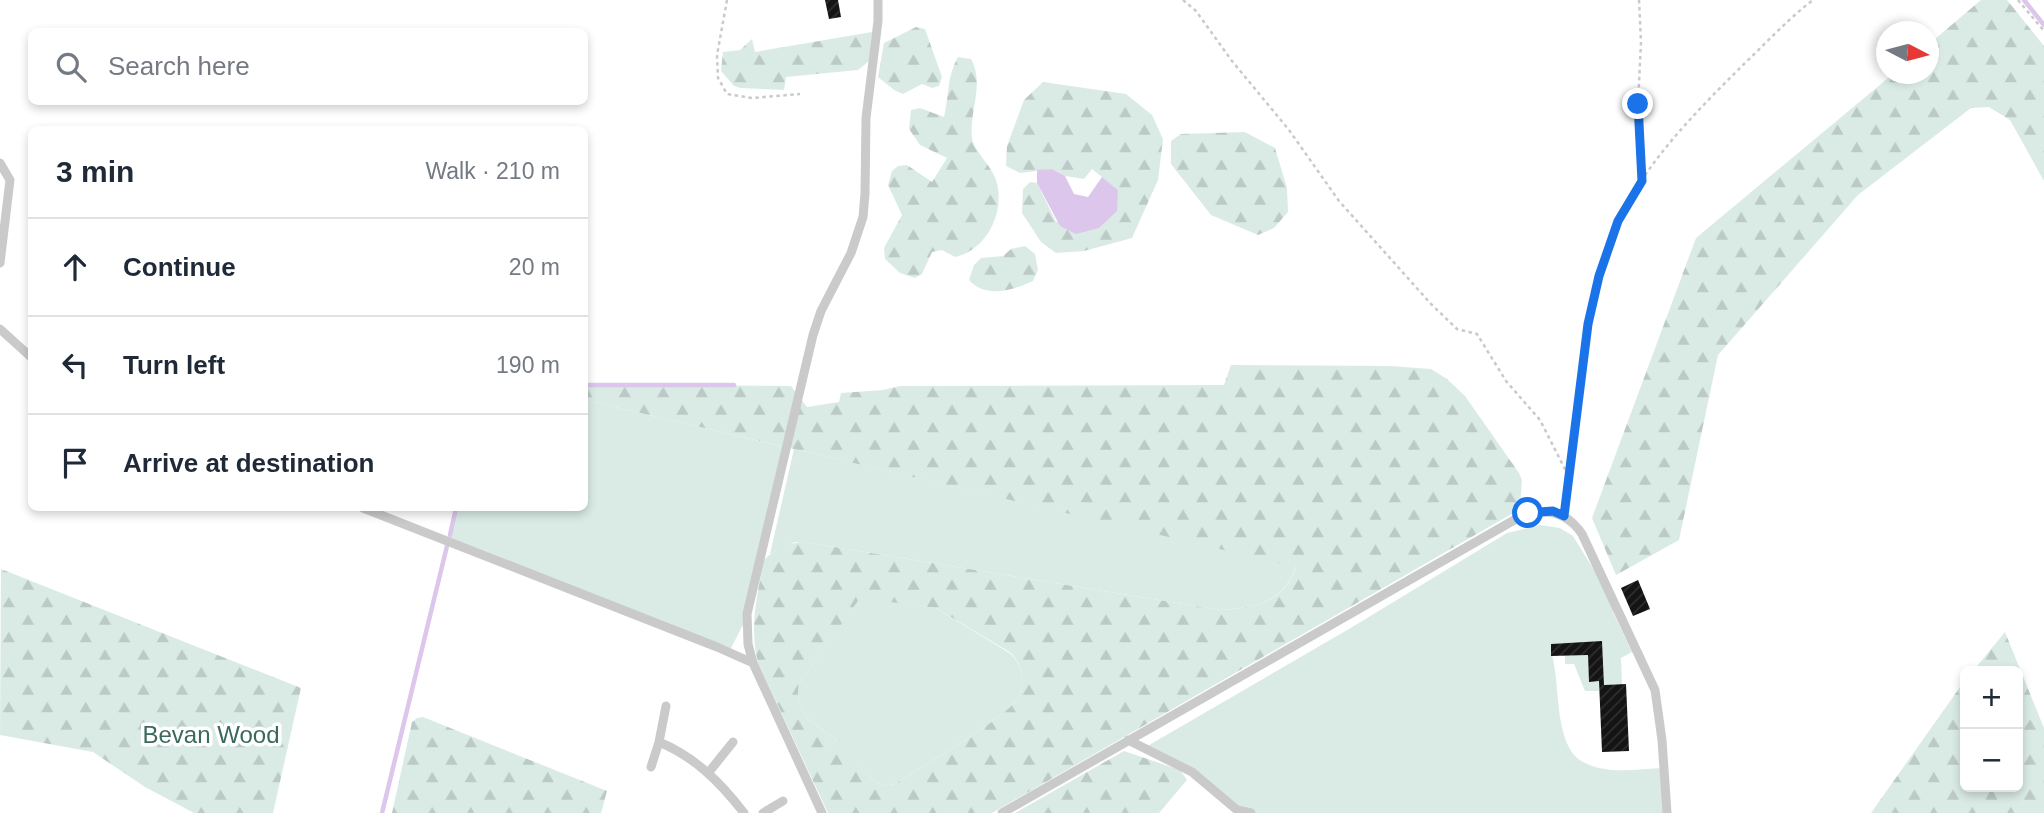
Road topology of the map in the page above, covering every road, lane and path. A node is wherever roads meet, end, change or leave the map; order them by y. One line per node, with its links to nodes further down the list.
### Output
1 (727, 0): 8 (path)
2 (878, 0): 17 (lane)
3 (1182, 0): 14 (path)
4 (1639, 0): 10 (path)
5 (1814, 0): 10 (path)
6 (2018, 0): 7 (path)
7 (2044, 31)
8 (800, 94)
9 (0, 163): 11 (lane)
10 (1642, 181): 14 (path)
11 (0, 263)
12 (0, 329): 13 (lane)
13 (28, 354)
14 (1569, 477): 16 (path)
15 (371, 511): 17 (lane)
16 (1564, 516): 19 (lane); 30 (lane)
17 (753, 663): 27 (lane)
18 (666, 706): 20 (lane)
19 (1128, 740): 28 (lane); 29 (lane)
20 (659, 742): 22 (lane); 23 (lane)
21 (733, 742): 23 (lane)
22 (651, 767)
23 (709, 772): 25 (lane)
24 (783, 800): 26 (lane)
25 (744, 813)
26 (763, 813)
27 (822, 813)
28 (1002, 813)
29 (1251, 813)
30 (1667, 813)

